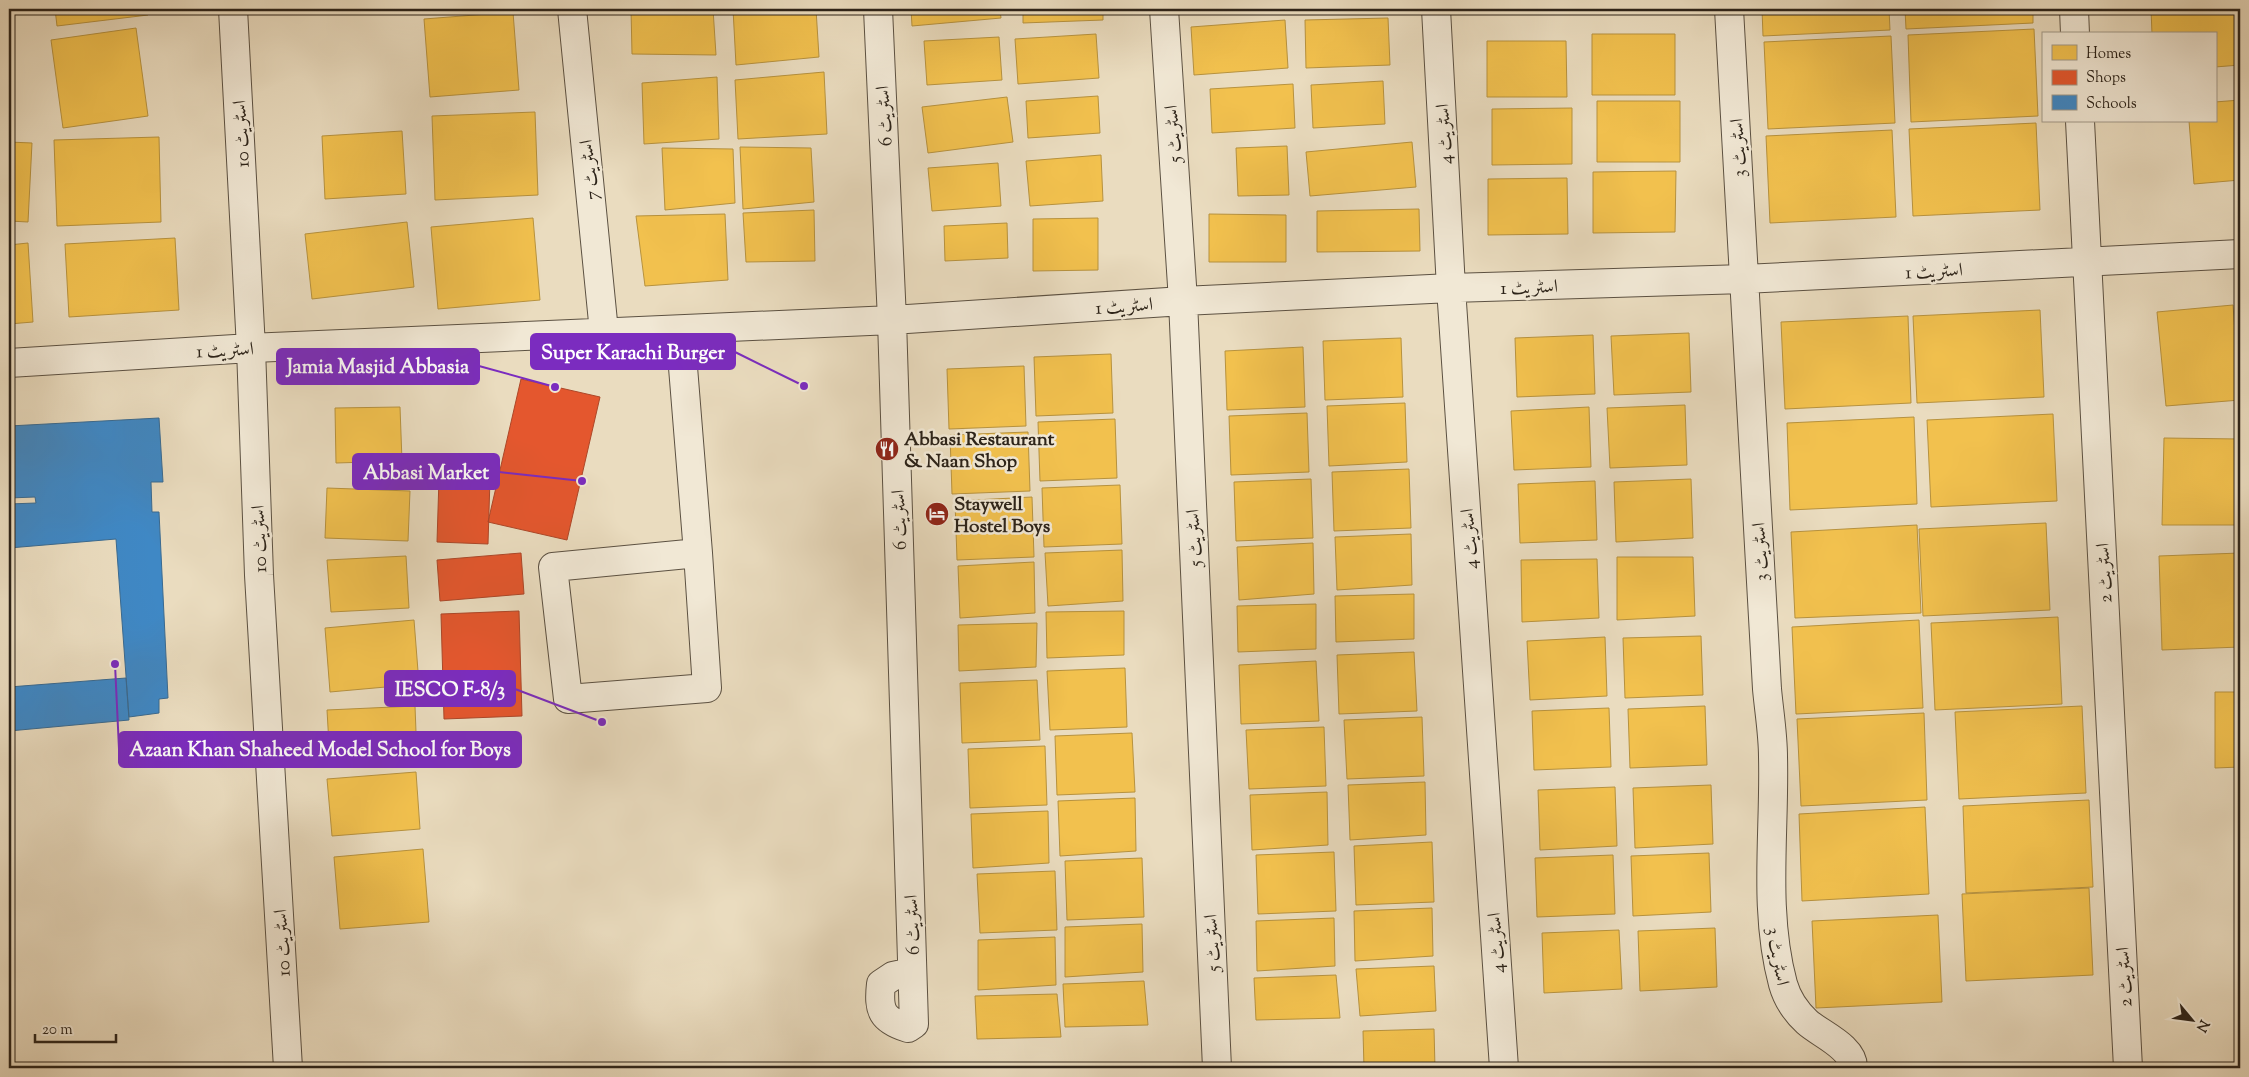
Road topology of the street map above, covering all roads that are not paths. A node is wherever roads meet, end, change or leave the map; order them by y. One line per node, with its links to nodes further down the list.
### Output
1 (233, 9): 18 (street, اسٹریٹ 10)
2 (572, 9): 17 (street, اسٹریٹ 7)
3 (878, 9): 15 (street, اسٹریٹ 6)
4 (1164, 9): 14 (street, اسٹریٹ 5)
5 (1436, 9): 13 (street, اسٹریٹ 4)
6 (1729, 9): 12 (street, اسٹریٹ 3)
7 (2074, 9): 8 (street)
8 (2075, 32)
9 (2080, 122): 11 (street, اسٹریٹ 2)
10 (2240, 254): 11 (street, اسٹریٹ 1)
11 (2088, 263): 12 (street, اسٹریٹ 1); 26 (street, اسٹریٹ 2)
12 (1744, 279): 13 (street, اسٹریٹ 1); 22 (street, اسٹریٹ 3)
13 (1451, 288): 14 (street, اسٹریٹ 1); 25 (street, اسٹریٹ 4)
14 (1183, 302): 15 (street, اسٹریٹ 1); 24 (street, اسٹریٹ 5)
15 (892, 320): 16 (street, اسٹریٹ 1); 21 (street, اسٹریٹ 6)
16 (680, 330): 17 (street, اسٹریٹ 1); 20 (street)
17 (604, 332): 18 (street, اسٹریٹ 1)
18 (251, 348): 19 (street, اسٹریٹ 1); 23 (street, اسٹریٹ 10)
19 (9, 363)
20 (698, 553): 20 (street)
21 (912, 972)
22 (1853, 1067)
23 (288, 1068)
24 (1217, 1068)
25 (1504, 1068)
26 (2128, 1068)

